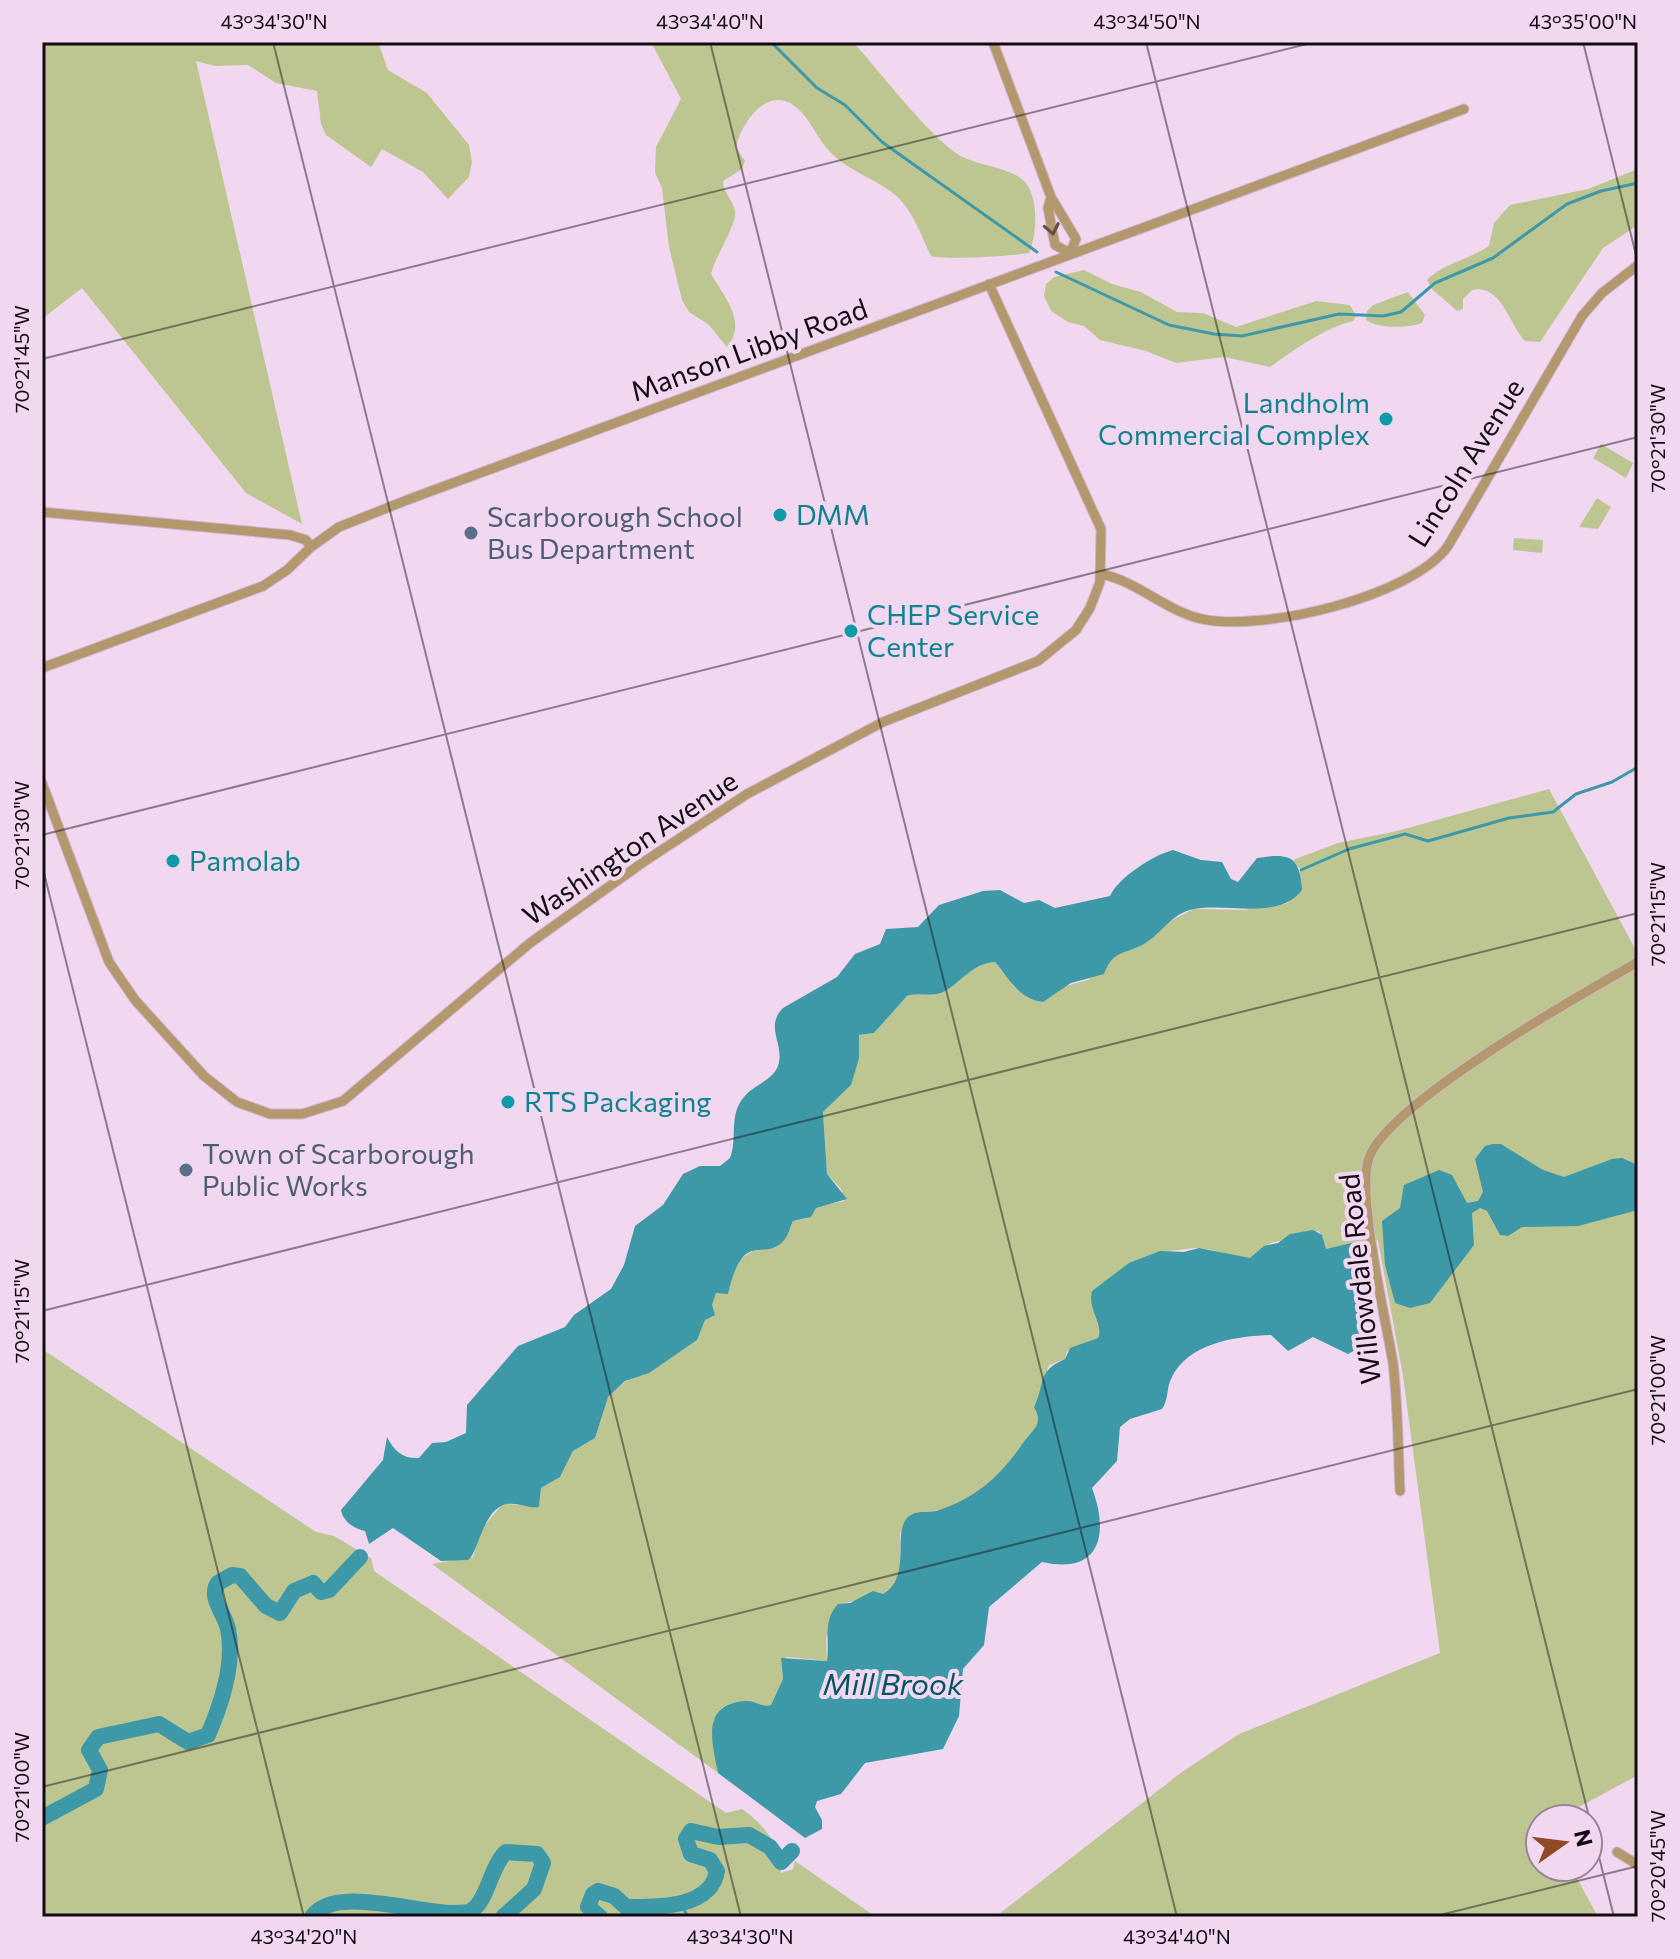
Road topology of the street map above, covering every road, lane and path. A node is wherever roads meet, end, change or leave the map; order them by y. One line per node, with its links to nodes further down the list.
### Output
1 (993, 42): 3 (street)
2 (1464, 109): 4 (street, Manson Libby Road)
3 (1051, 197): 4 (street); 4 (street, one-way to 4)
4 (1070, 253): 6 (street, Manson Libby Road)
5 (1638, 265): 9 (street, Lincoln Avenue)
6 (989, 284): 8 (street, Manson Libby Road); 9 (street, Washington Avenue)
7 (42, 512): 8 (street)
8 (311, 547): 10 (street)
9 (1102, 574): 11 (street, Washington Avenue)
10 (42, 668)
11 (42, 783)
12 (1638, 962): 13 (street, Willowdale Road)
13 (1400, 1491)
14 (1617, 1852): 15 (street)
15 (1638, 1865)

